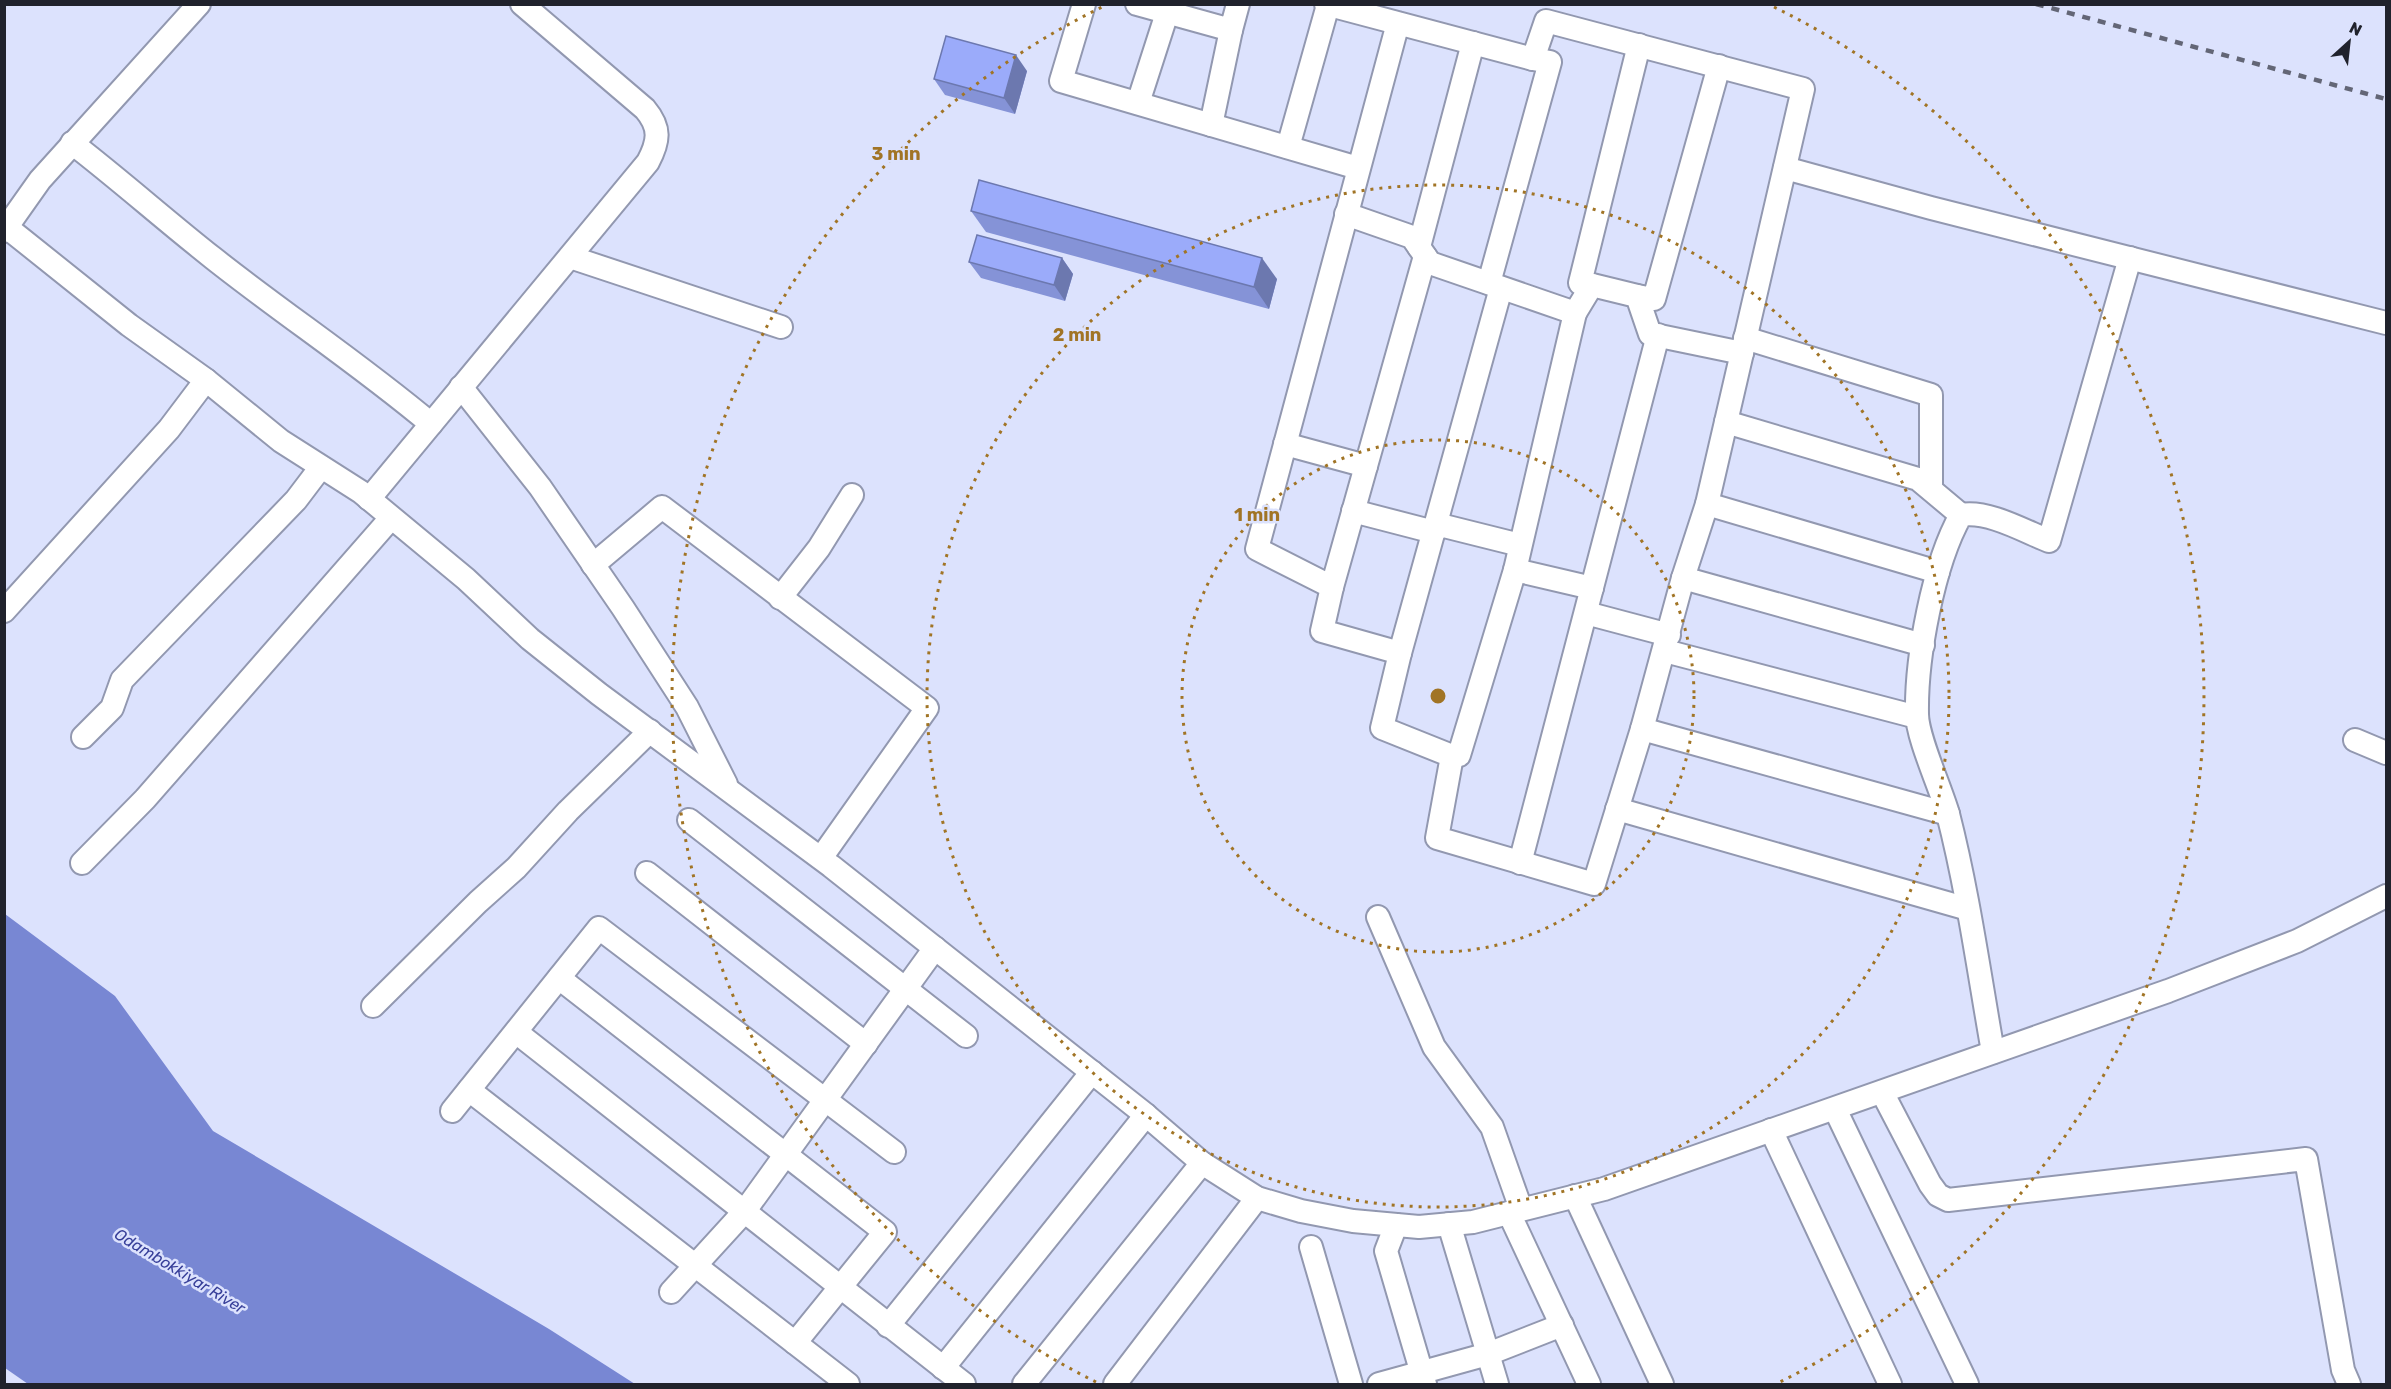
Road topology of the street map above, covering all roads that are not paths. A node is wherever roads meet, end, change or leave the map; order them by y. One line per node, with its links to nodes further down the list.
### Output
1 (199, 4): 16 (street)
2 (522, 4): 23 (street)
3 (1084, 4): 14 (street)
4 (1137, 4): 7 (street)
5 (1238, 4): 9 (street)
6 (1327, 5): 8 (street); 17 (street)
7 (1167, 13): 9 (street); 14 (street)
8 (1398, 23): 10 (street); 18 (street)
9 (1231, 30): 15 (street)
10 (1473, 43): 12 (street); 22 (street)
11 (1639, 45): 12 (street); 13 (street); 25 (street)
12 (1533, 59): 26 (street)
13 (1719, 66): 19 (street); 27 (street)
14 (1138, 103): 15 (street)
15 (1211, 125): 17 (street)
16 (72, 143): 21 (street); 36 (street)
17 (1288, 147): 18 (street)
18 (1358, 168): 20 (street)
19 (1785, 168): 24 (street); 32 (street)
20 (1346, 214): 22 (street); 37 (street)
21 (6, 228): 33 (street)
22 (1422, 252): 26 (street); 38 (street)
23 (570, 257): 30 (street); 34 (street)
24 (2130, 258): 29 (street); 45 (street)
25 (1592, 285): 27 (street); 28 (street)
26 (1495, 286): 28 (street); 47 (street)
27 (1637, 296): 31 (street)
28 (1575, 313): 48 (street)
29 (2386, 323)
30 (781, 327)
31 (1658, 335): 32 (street); 54 (street)
32 (1743, 346): 35 (street); 40 (street)
33 (206, 380): 39 (street); 56 (street)
34 (461, 387): 36 (street); 49 (street)
35 (1726, 422): 40 (street); 43 (street)
36 (431, 424): 42 (street)
37 (1285, 444): 38 (street); 53 (street)
38 (1366, 466): 44 (street)
39 (321, 467): 42 (street); 64 (street)
40 (1931, 489): 45 (street)
41 (852, 495): 55 (street)
42 (369, 499): 46 (street)
43 (1707, 504): 51 (street); 52 (street)
44 (1353, 511): 47 (street); 53 (street)
45 (1961, 515): 51 (street)
46 (391, 518): 63 (street); 74 (street)
47 (1435, 528): 48 (street); 60 (street)
48 (1520, 545): 50 (street)
49 (594, 565): 55 (street); 68 (street)
50 (1515, 570): 54 (street); 67 (street)
51 (1938, 572): 59 (street)
52 (1683, 578): 58 (street); 59 (street)
53 (1332, 587): 60 (street)
54 (1592, 588): 57 (street)
55 (780, 598): 72 (street)
56 (4, 611)
57 (1586, 613): 58 (street); 73 (street)
58 (1667, 643): 61 (street); 62 (street)
59 (1923, 645): 61 (street)
60 (1400, 653): 67 (street)
61 (1917, 717): 70 (street)
62 (1642, 729): 69 (street); 70 (street)
63 (650, 731): 68 (street); 82 (street)
64 (83, 737)
65 (2355, 740): 66 (street)
66 (2386, 753)
67 (1452, 756): 73 (street)
68 (728, 789): 72 (street)
69 (1617, 809): 73 (street); 77 (street)
70 (1947, 814): 77 (street)
71 (689, 820): 81 (street)
72 (821, 858): 79 (street)
73 (1520, 862)
74 (82, 863)
75 (647, 873): 85 (street)
76 (2386, 896): 86 (street)
77 (1968, 909): 86 (street)
78 (1378, 917): 100 (street)
79 (935, 948): 81 (street); 87 (street)
80 (559, 978): 83 (street); 90 (street); 96 (street)
81 (906, 989): 84 (street); 85 (street)
82 (374, 1006)
83 (516, 1032): 88 (street); 101 (street)
84 (966, 1036)
85 (866, 1044): 90 (street)
86 (1993, 1052): 89 (street)
87 (1092, 1072): 93 (street); 109 (street)
88 (469, 1090): 92 (street); 105 (street)
89 (1882, 1092): 91 (street); 127 (street)
90 (825, 1101): 95 (street); 96 (street)
91 (1835, 1109): 94 (street); 126 (street)
92 (452, 1111)
93 (1146, 1115): 97 (street); 113 (street)
94 (1771, 1130): 98 (street); 125 (street)
95 (894, 1152)
96 (786, 1154): 101 (street); 106 (street)
97 (1202, 1163): 99 (street); 117 (street)
98 (1575, 1196): 100 (street); 124 (street)
99 (1257, 1198): 103 (street); 112 (street)
100 (1515, 1211): 102 (street); 108 (street)
101 (744, 1212): 105 (street); 106 (street)
102 (1449, 1224): 103 (street); 111 (street)
103 (1396, 1225): 114 (street)
104 (1311, 1247): 120 (street)
105 (695, 1266): 107 (street); 110 (street)
106 (840, 1288): 109 (street); 110 (street)
107 (671, 1292)
108 (1562, 1325): 111 (street); 123 (street)
109 (888, 1326): 113 (street)
110 (795, 1344): 115 (street)
111 (1488, 1354): 114 (street); 122 (street)
112 (1132, 1362): 118 (street); 119 (street)
113 (943, 1368): 116 (street)
114 (1423, 1378): 121 (street)
115 (848, 1384)
116 (964, 1384)
117 (1024, 1384)
118 (1115, 1384)
119 (1140, 1384)
120 (1351, 1384)
121 (1379, 1384)
122 (1497, 1384)
123 (1589, 1384)
124 (1662, 1384)
125 (1890, 1384)
126 (1966, 1384)
127 (2349, 1384)

